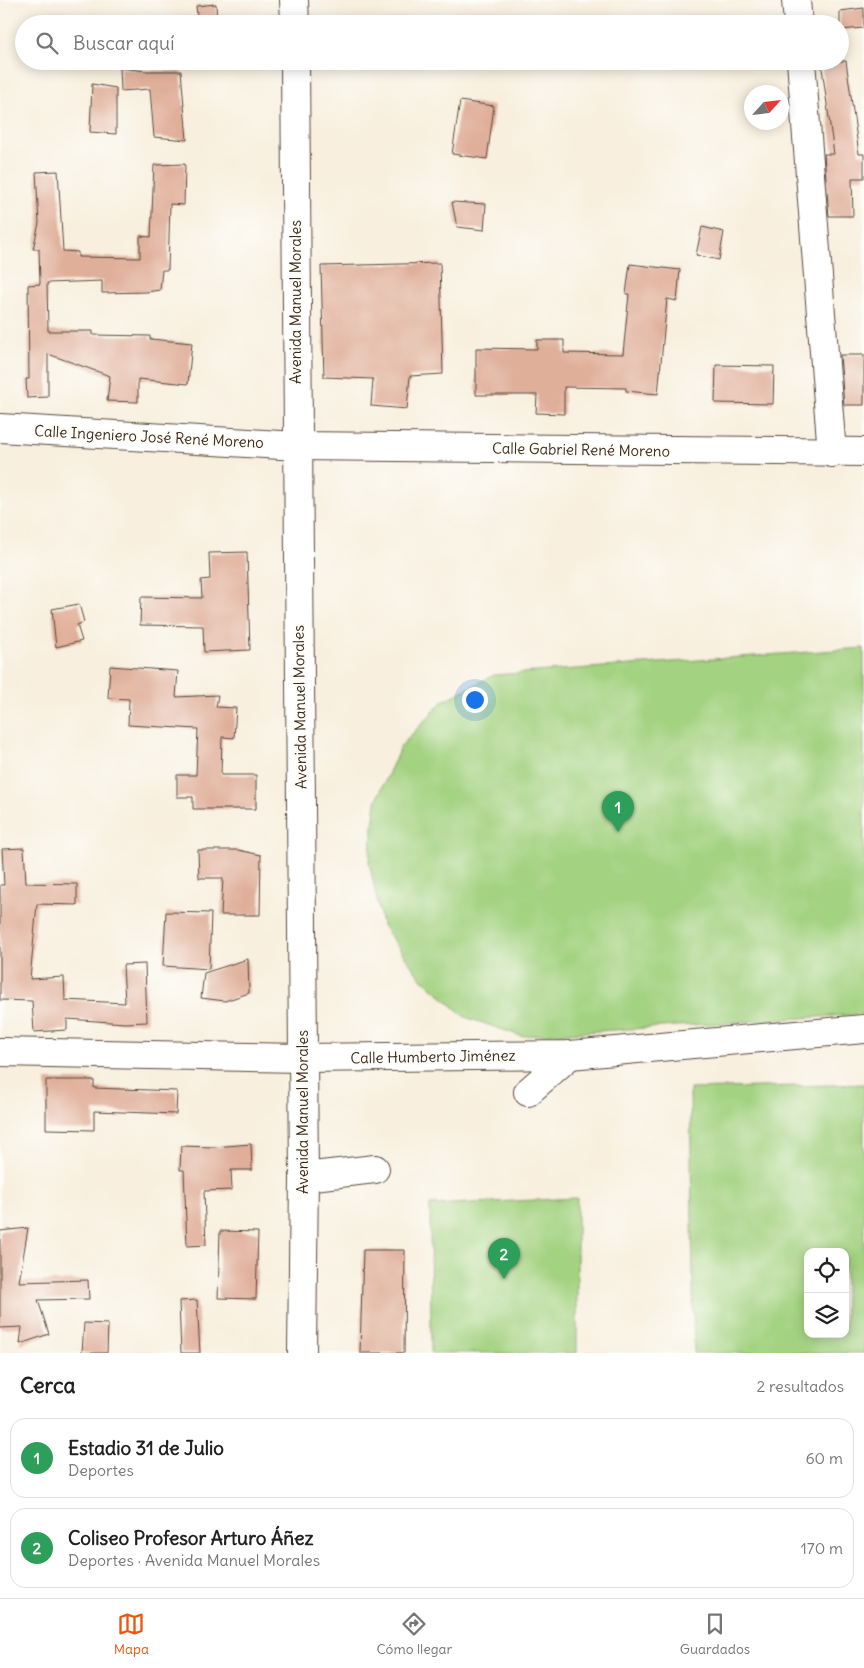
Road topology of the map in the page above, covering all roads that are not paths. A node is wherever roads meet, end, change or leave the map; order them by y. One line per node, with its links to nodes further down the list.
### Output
1 (294, 0): 3 (street)
2 (796, 0): 4 (street)
3 (295, 15)
4 (797, 15)
5 (295, 70): 8 (street, Avenida Manuel Morales)
6 (802, 70): 10 (street)
7 (0, 428): 8 (street, Calle Ingeniero José René Moreno)
8 (298, 446): 10 (street, Calle Gabriel René Moreno); 14 (street, Avenida Manuel Morales)
9 (864, 452): 10 (street, Calle Gabriel René Moreno)
10 (832, 453)
11 (864, 1029): 13 (street, Calle Humberto Jiménez)
12 (0, 1052): 14 (street, Calle Humberto Jiménez)
13 (570, 1056): 14 (street, Calle Humberto Jiménez); 15 (street)
14 (303, 1058): 17 (street, Avenida Manuel Morales)
15 (528, 1092)
16 (375, 1169): 17 (street)
17 (304, 1177): 18 (street, Avenida Manuel Morales)
18 (302, 1353)

